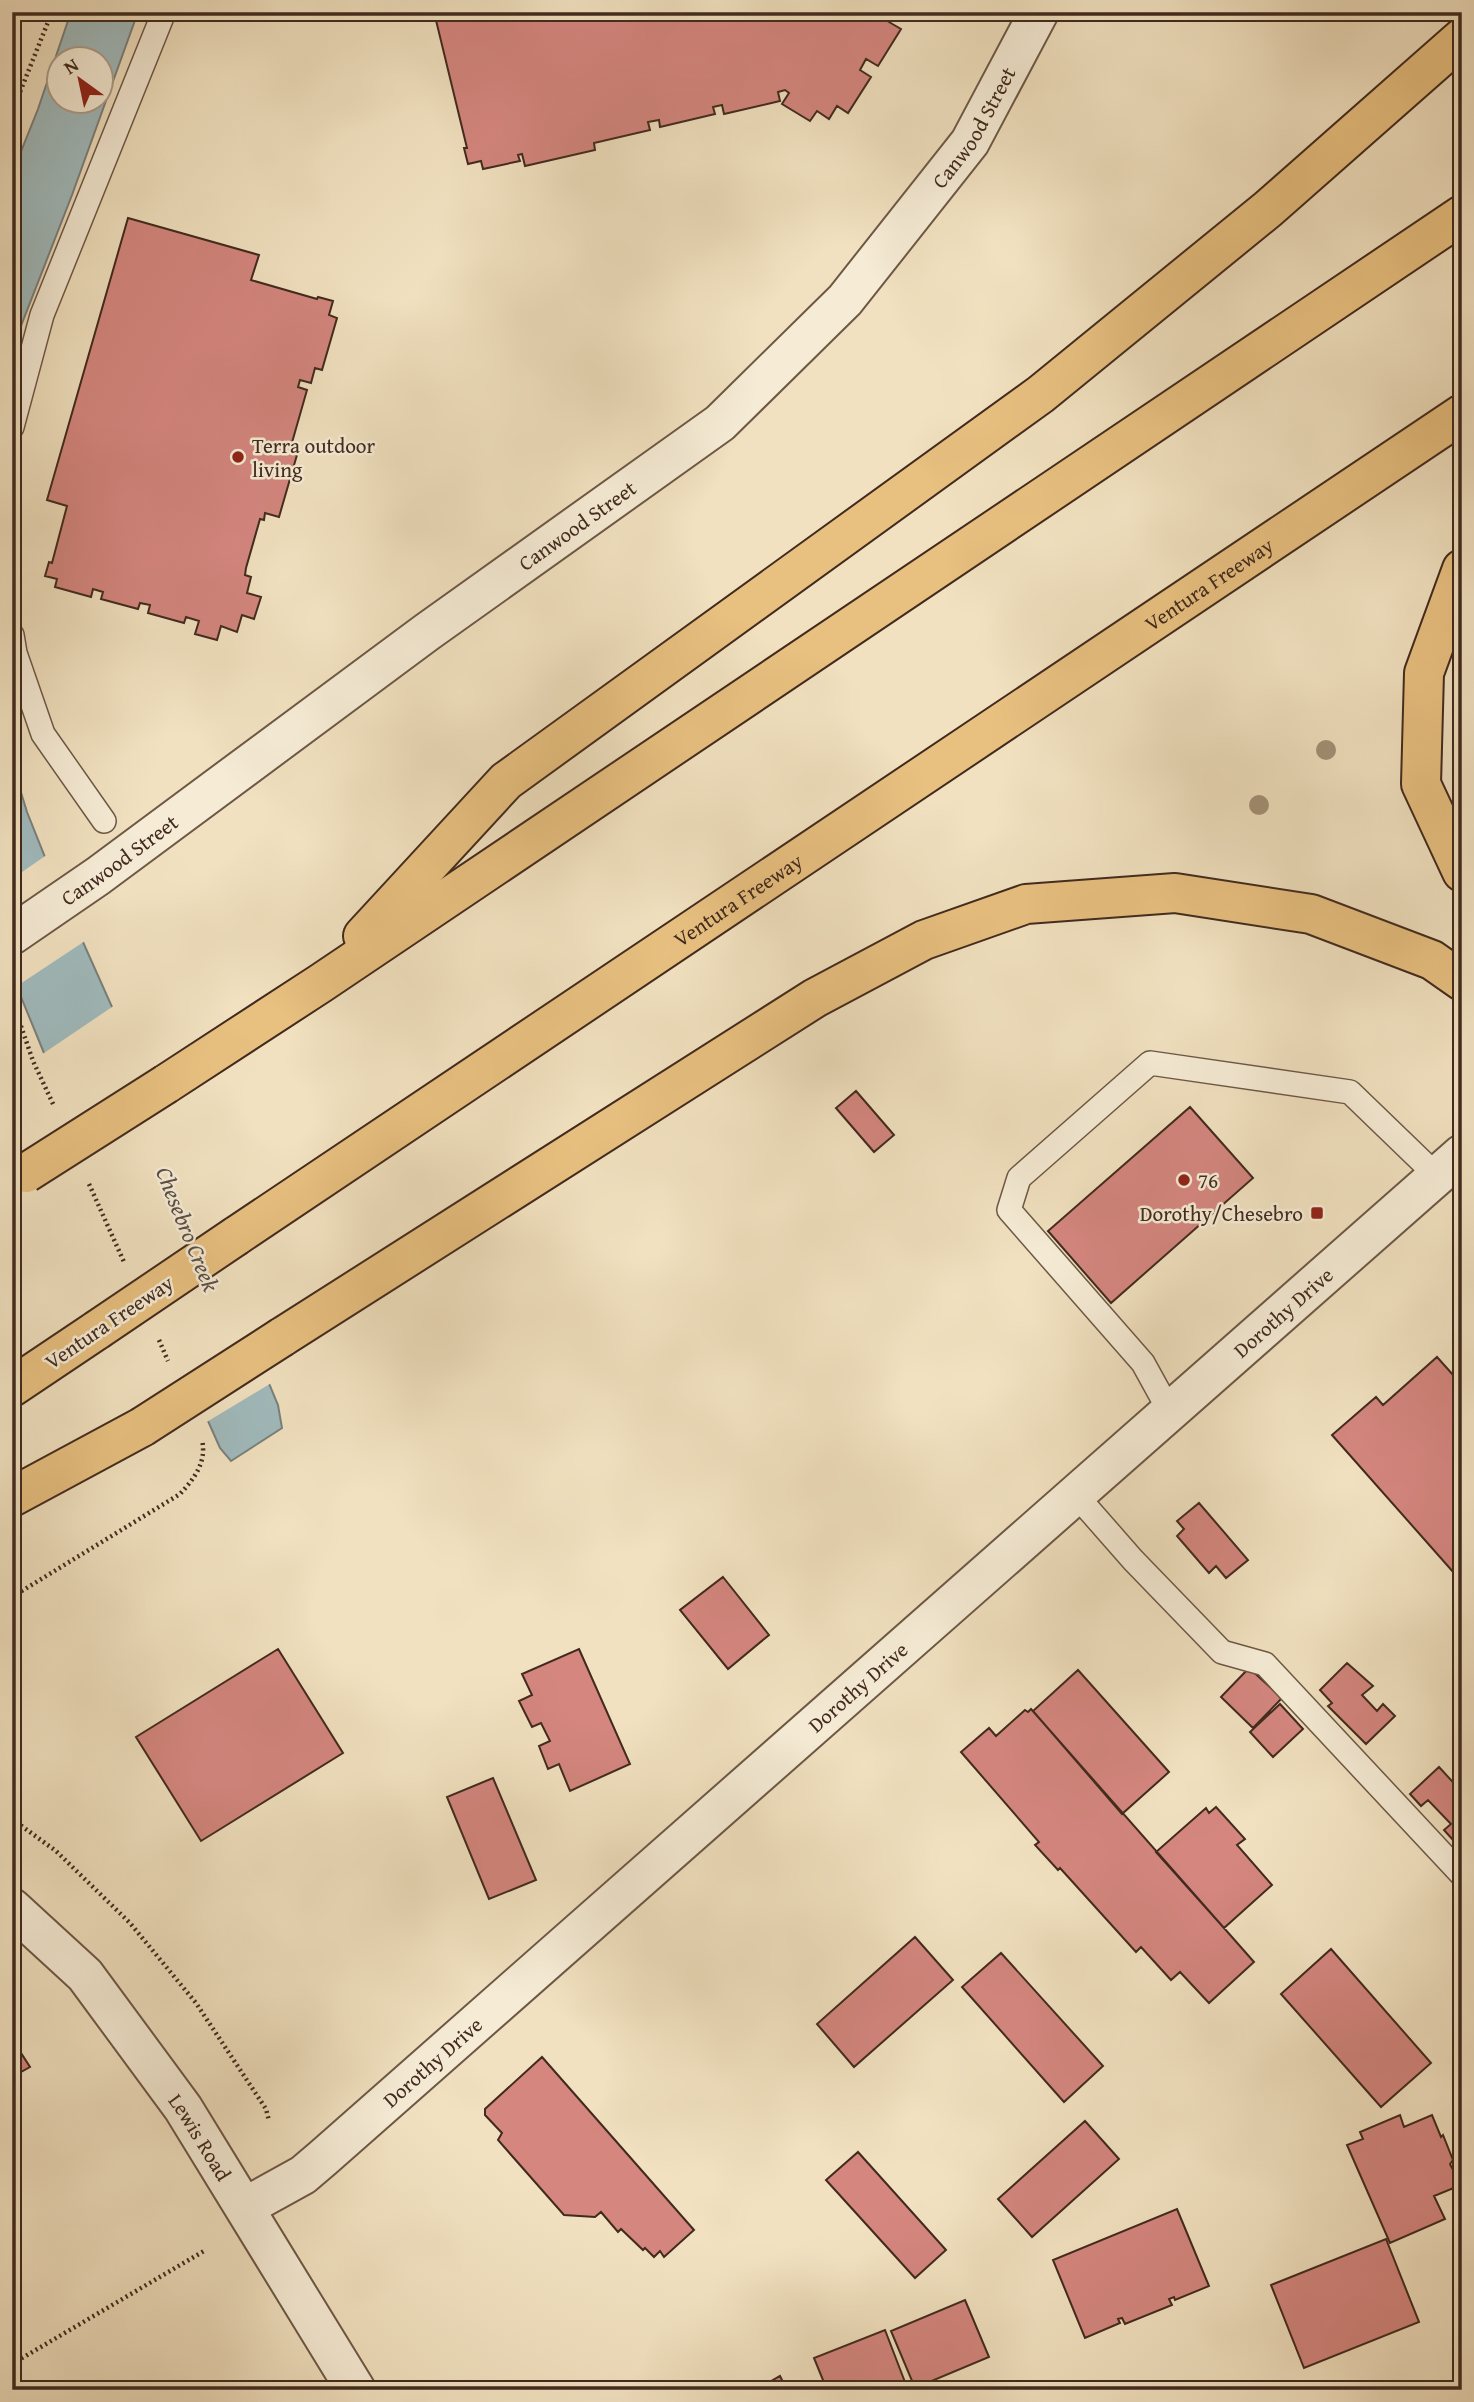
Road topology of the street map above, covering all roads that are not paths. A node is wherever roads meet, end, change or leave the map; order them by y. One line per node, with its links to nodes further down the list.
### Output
1 (164, 12): 6 (lane)
2 (1039, 12): 11 (street, Canwood Street)
3 (1462, 38): 13 (highway)
4 (1462, 215): 13 (highway)
5 (1462, 414): 16 (highway, Ventura Freeway, bridge)
6 (12, 428)
7 (1462, 569): 10 (highway)
8 (12, 635): 9 (lane)
9 (103, 821)
10 (1462, 872)
11 (12, 935)
12 (1462, 981): 19 (highway, bridge)
13 (321, 983): 15 (highway, bridge)
14 (1449, 1165): 17 (street, Dorothy Drive); 17 (lane)
15 (19, 1178)
16 (12, 1387)
17 (1170, 1412): 18 (street, Dorothy Drive)
18 (1076, 1495): 20 (lane); 22 (street, Dorothy Drive)
19 (12, 1497)
20 (1462, 1875)
21 (12, 1908): 22 (street, Lewis Road)
22 (245, 2207): 23 (street, Lewis Road)
23 (356, 2390)

